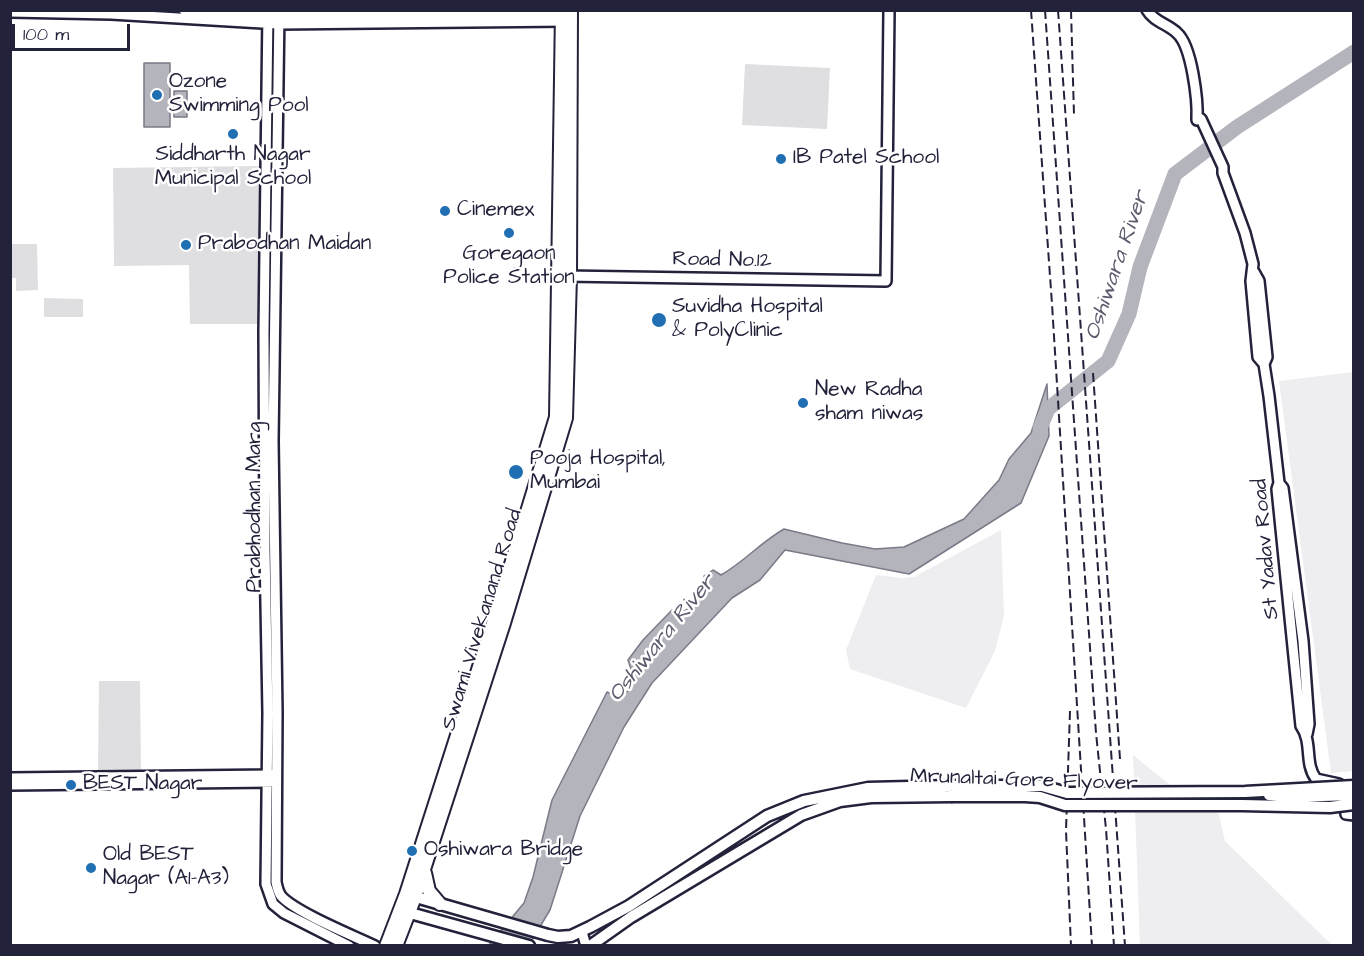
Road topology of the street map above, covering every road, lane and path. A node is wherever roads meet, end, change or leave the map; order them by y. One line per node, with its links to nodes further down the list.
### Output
1 (184, 10): 8 (street)
2 (889, 10): 14 (street, Road No.12)
3 (49, 11): 5 (street); 6 (street)
4 (1147, 11): 19 (street, St Yadav Road)
5 (10, 12)
6 (132, 13): 7 (street)
7 (153, 14): 8 (street)
8 (268, 16): 9 (street); 11 (street)
9 (279, 16): 10 (street); 12 (street, Prabhodhan Marg)
10 (566, 16): 14 (main road, Swami Vivekanand Road)
11 (268, 46): 12 (street); 13 (street)
12 (278, 46): 13 (street, Prabhodhan Marg)
13 (271, 154): 17 (street, Prabhodhan Marg)
14 (564, 276): 15 (main road, Swami Vivekanand Road)
15 (550, 454): 27 (main road, Swami Vivekanand Road); 28 (main road, Swami Vivekanand Road)
16 (10, 778): 17 (street)
17 (272, 778): 18 (street); 31 (street, Prabhodhan Marg); 32 (street)
18 (10, 785)
19 (1350, 785): 22 (main road, Mrunaltai Gore Flyover, bridge); 26 (street)
20 (952, 791): 21 (main road, Mrunaltai Gore Flyover, bridge); 25 (main road, Mrunaltai Gore Flyover, bridge); 33 (main road, Mrunaltai Gore Flyover); 34 (main road, Mrunaltai Gore Flyover)
21 (1221, 792): 22 (main road, Mrunaltai Gore Flyover, bridge); 25 (main road, bridge)
22 (1245, 792): 23 (main road, Mrunaltai Gore Flyover, bridge)
23 (1353, 795)
24 (1353, 804): 25 (main road, Mrunaltai Gore Flyover, bridge)
25 (1222, 805)
26 (1349, 814)
27 (424, 869): 28 (main road, Swami Vivekanand Road); 29 (main road)
28 (411, 895): 29 (main road, Mrunaltai Gore Flyover); 30 (main road, Swami Vivekanand Road)
29 (440, 904): 33 (main road, Mrunaltai Gore Flyover)
30 (404, 911): 37 (main road, Swami Vivekanand Road); 38 (main road, Swami Vivekanand Road); 39 (main road)
31 (315, 917): 32 (street); 36 (street, Prabhodhan Marg)
32 (310, 927): 35 (street)
33 (586, 930): 34 (street)
34 (592, 944)
35 (349, 945)
36 (375, 945)
37 (386, 945)
38 (396, 945)
39 (530, 945)

